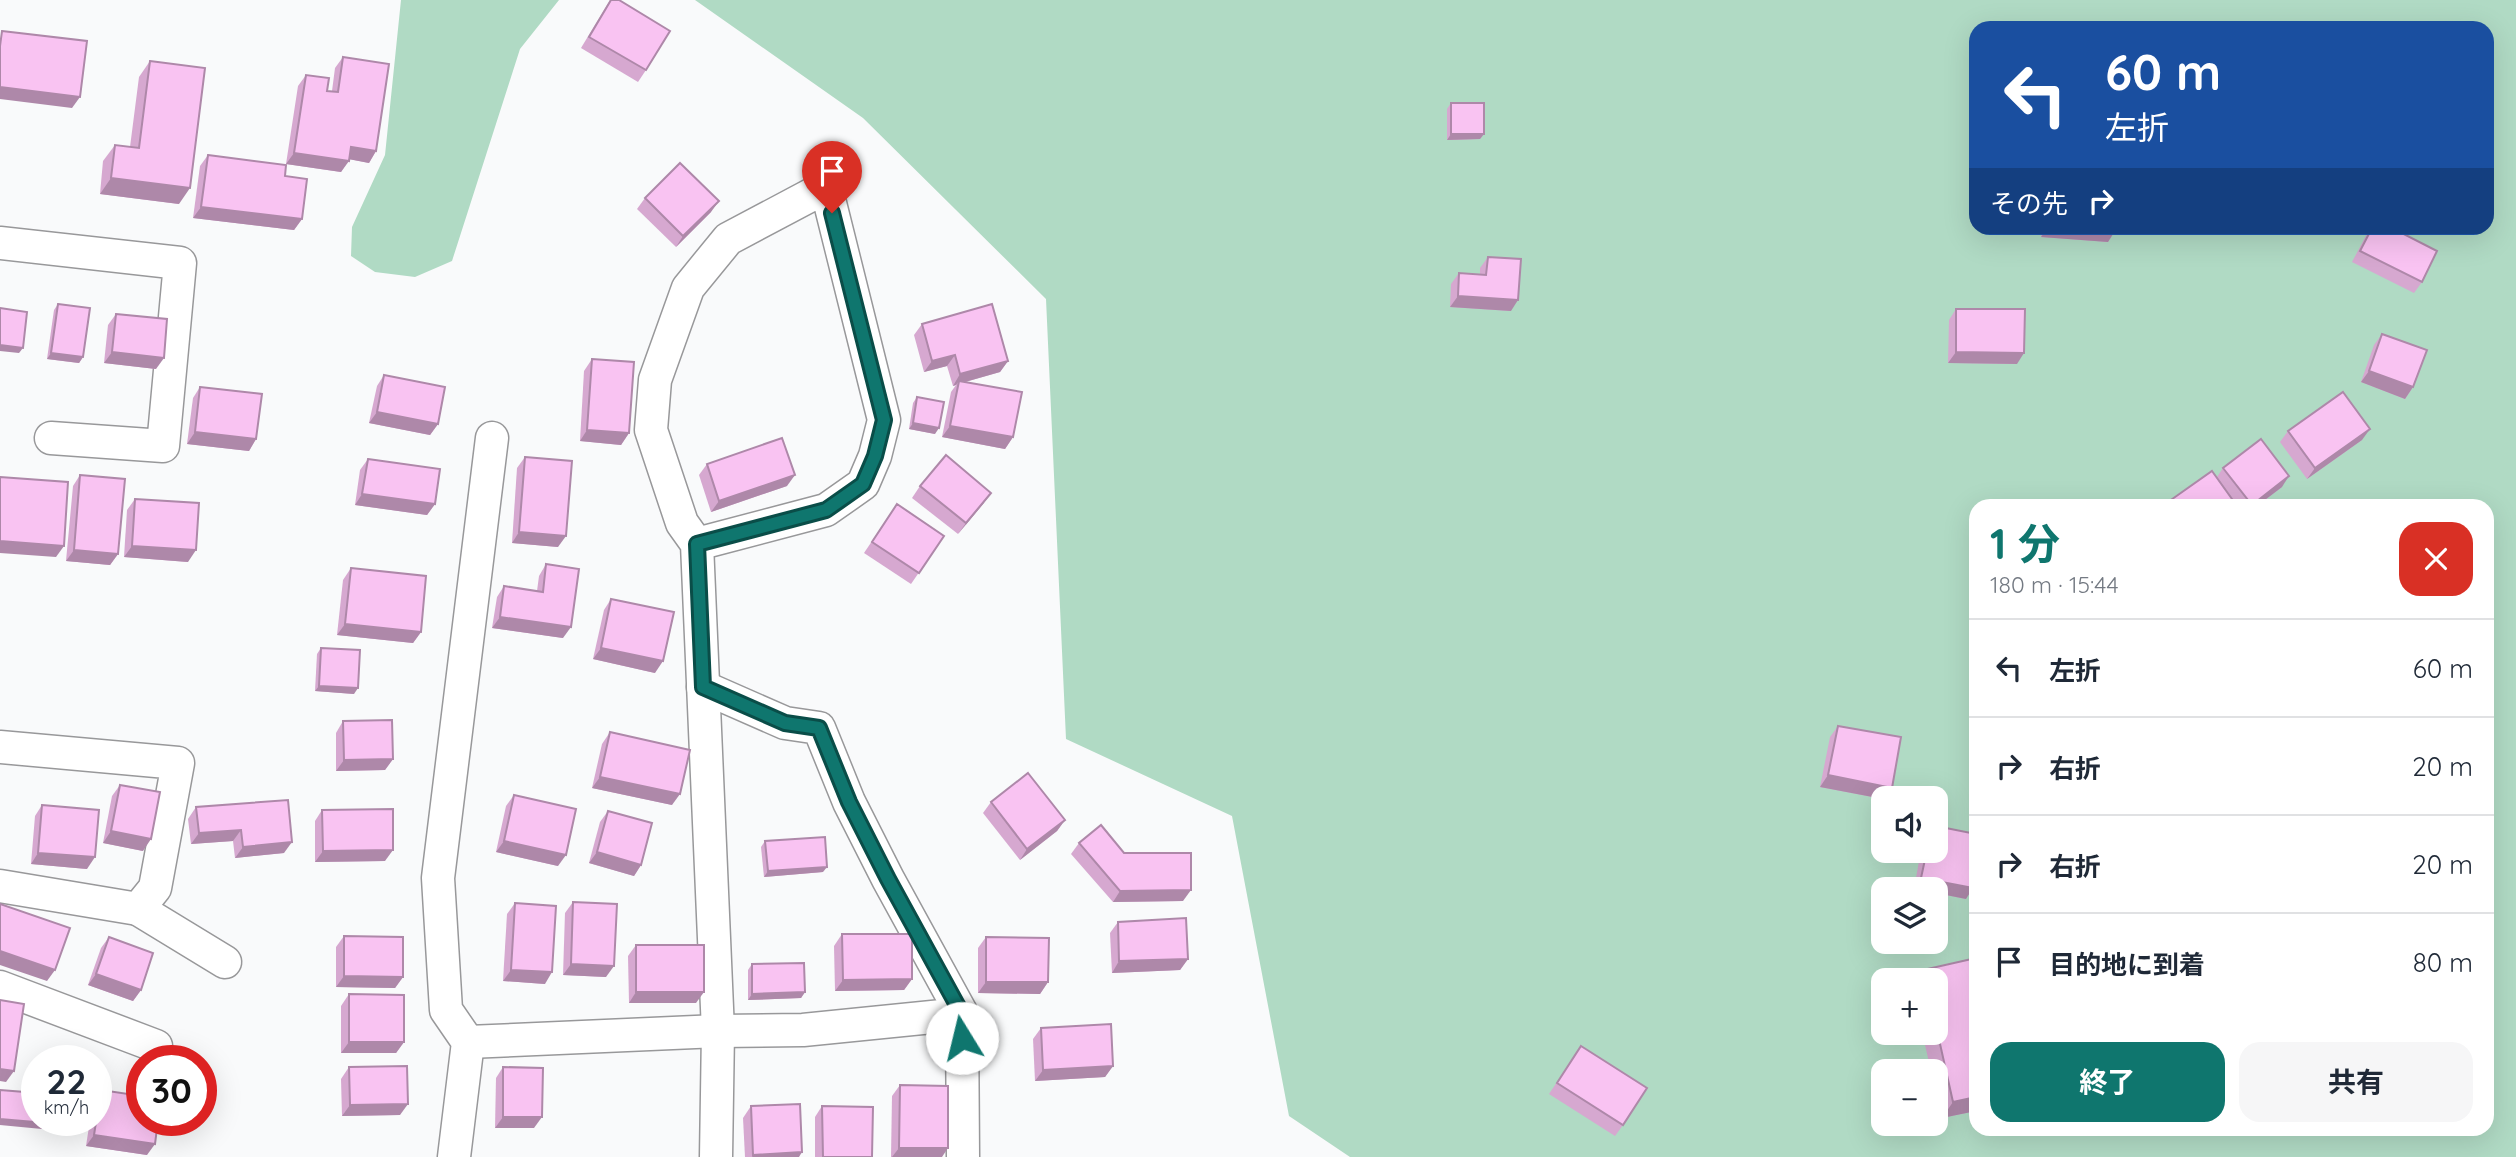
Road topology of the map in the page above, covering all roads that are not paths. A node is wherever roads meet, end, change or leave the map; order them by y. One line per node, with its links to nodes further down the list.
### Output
1 (0, 243): 3 (street)
2 (492, 438): 13 (street)
3 (51, 439)
4 (697, 544): 4 (street); 5 (street)
5 (703, 687): 11 (street); 12 (street)
6 (0, 747): 8 (street)
7 (0, 886): 8 (street)
8 (138, 909): 9 (street)
9 (225, 962)
10 (0, 987): 14 (street)
11 (962, 1014): 12 (street); 17 (street)
12 (718, 1031): 13 (street); 16 (street)
13 (468, 1042): 15 (street)
14 (153, 1045)
15 (454, 1157)
16 (716, 1157)
17 (963, 1157)

